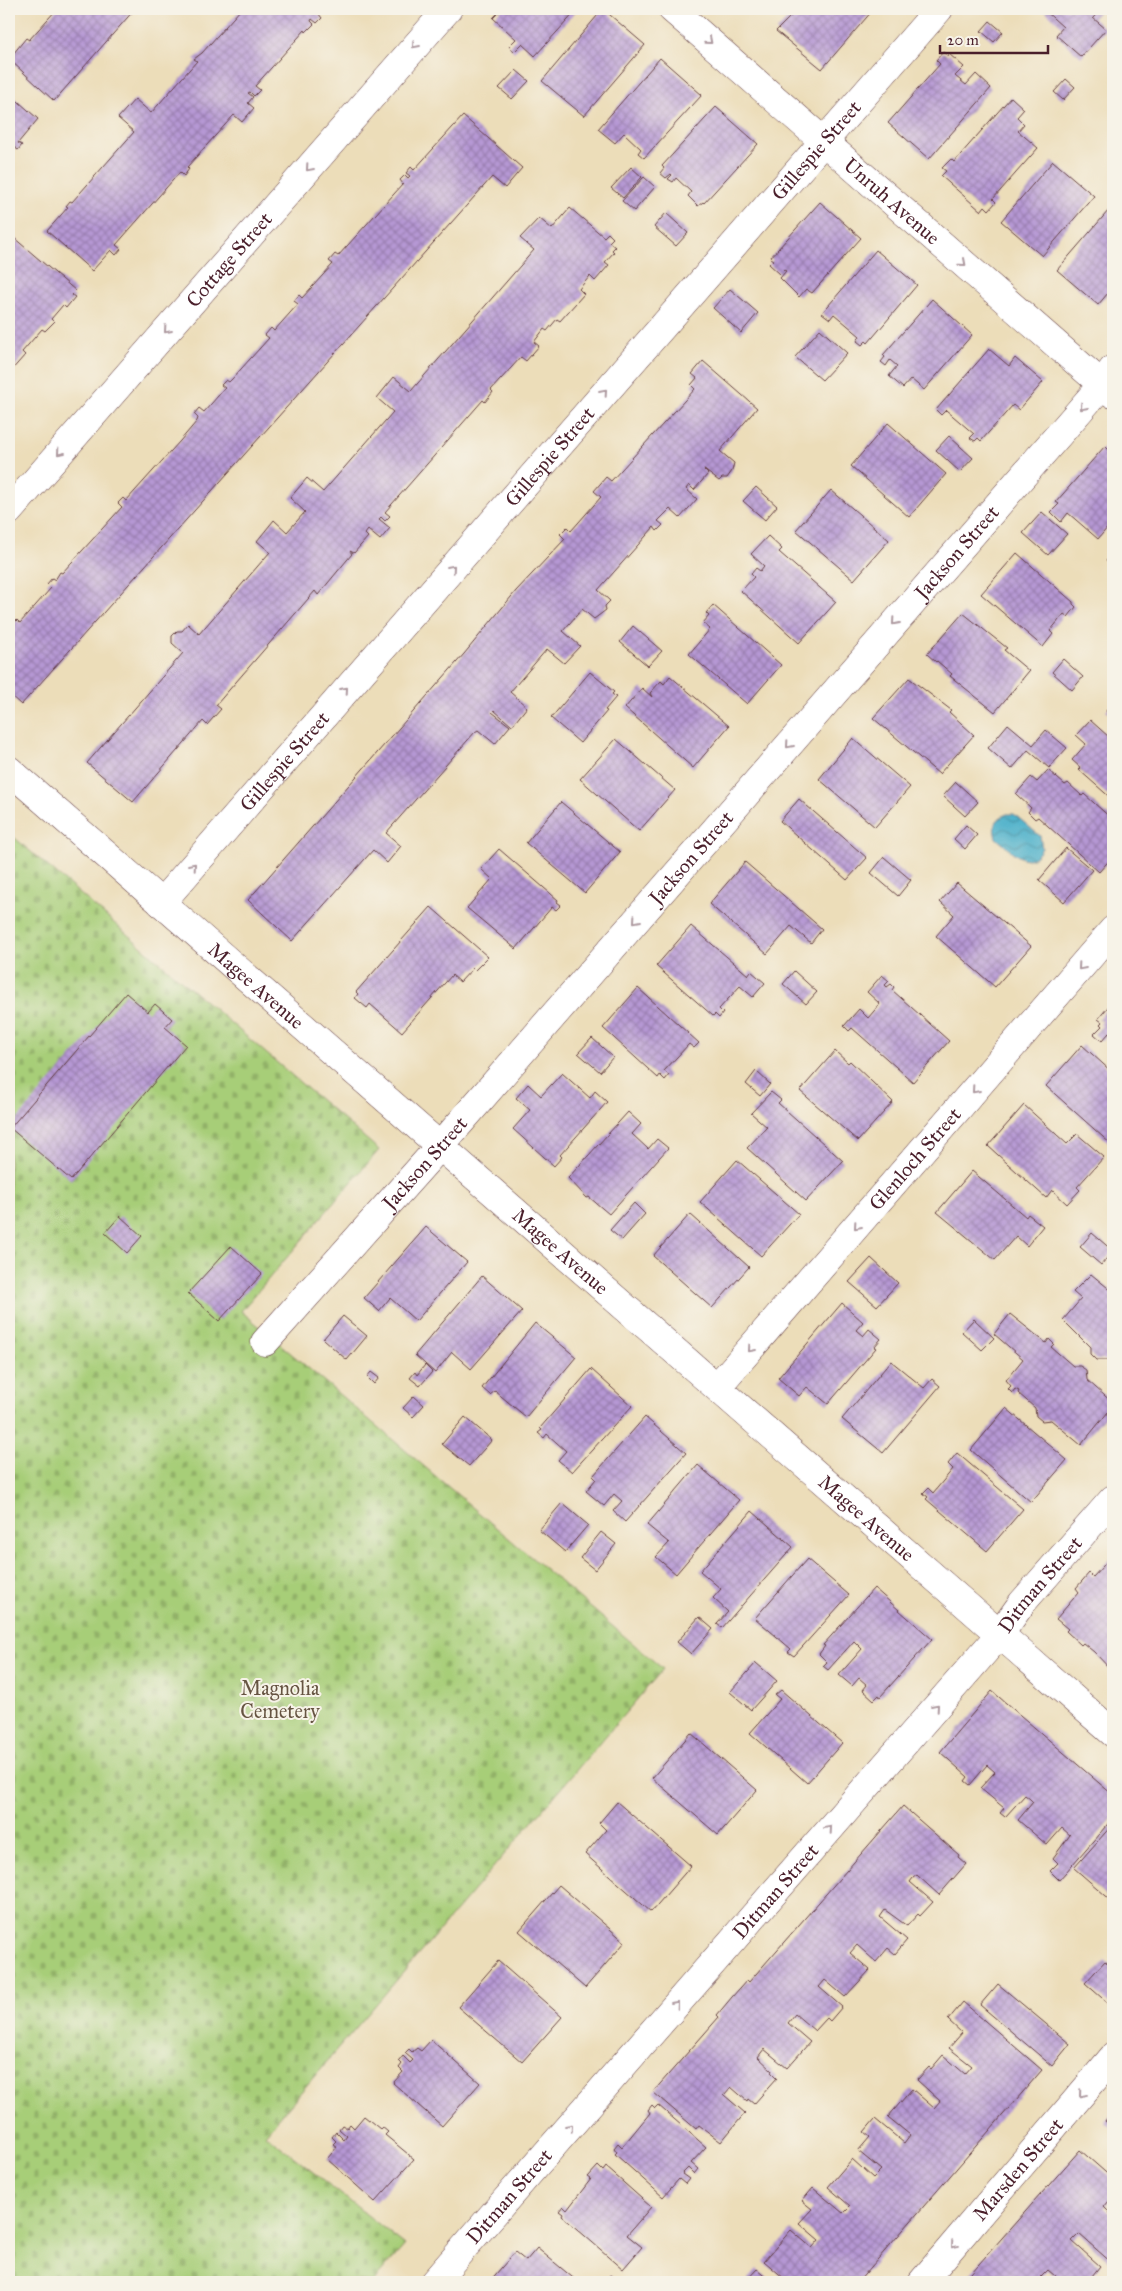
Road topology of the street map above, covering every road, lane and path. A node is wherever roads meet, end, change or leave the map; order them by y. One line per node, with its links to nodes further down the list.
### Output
1 (448, 9): 6 (street, Cottage Street, one-way to 6)
2 (672, 9): 4 (street, Unruh Avenue, one-way to 4)
3 (938, 9): 4 (street, Gillespie Street)
4 (823, 140): 5 (street, Unruh Avenue, one-way to 5); 8 (street, Gillespie Street, one-way to 4)
5 (1110, 383): 10 (street, Jackson Street, one-way to 10)
6 (9, 511)
7 (9, 770): 8 (street, Magee Avenue)
8 (161, 903): 10 (street, Magee Avenue)
9 (1113, 930): 12 (street, Glenloch Street, one-way to 12)
10 (440, 1146): 11 (street, Jackson Street); 12 (street, Magee Avenue)
11 (265, 1342)
12 (717, 1387): 14 (street, Magee Avenue)
13 (1113, 1499): 14 (street, Ditman Street)
14 (1000, 1634): 15 (street, Magee Avenue); 17 (street, Ditman Street, one-way to 14)
15 (1113, 1733)
16 (1113, 2057): 18 (street, Marsden Street, one-way to 18)
17 (434, 2282)
18 (922, 2282)

